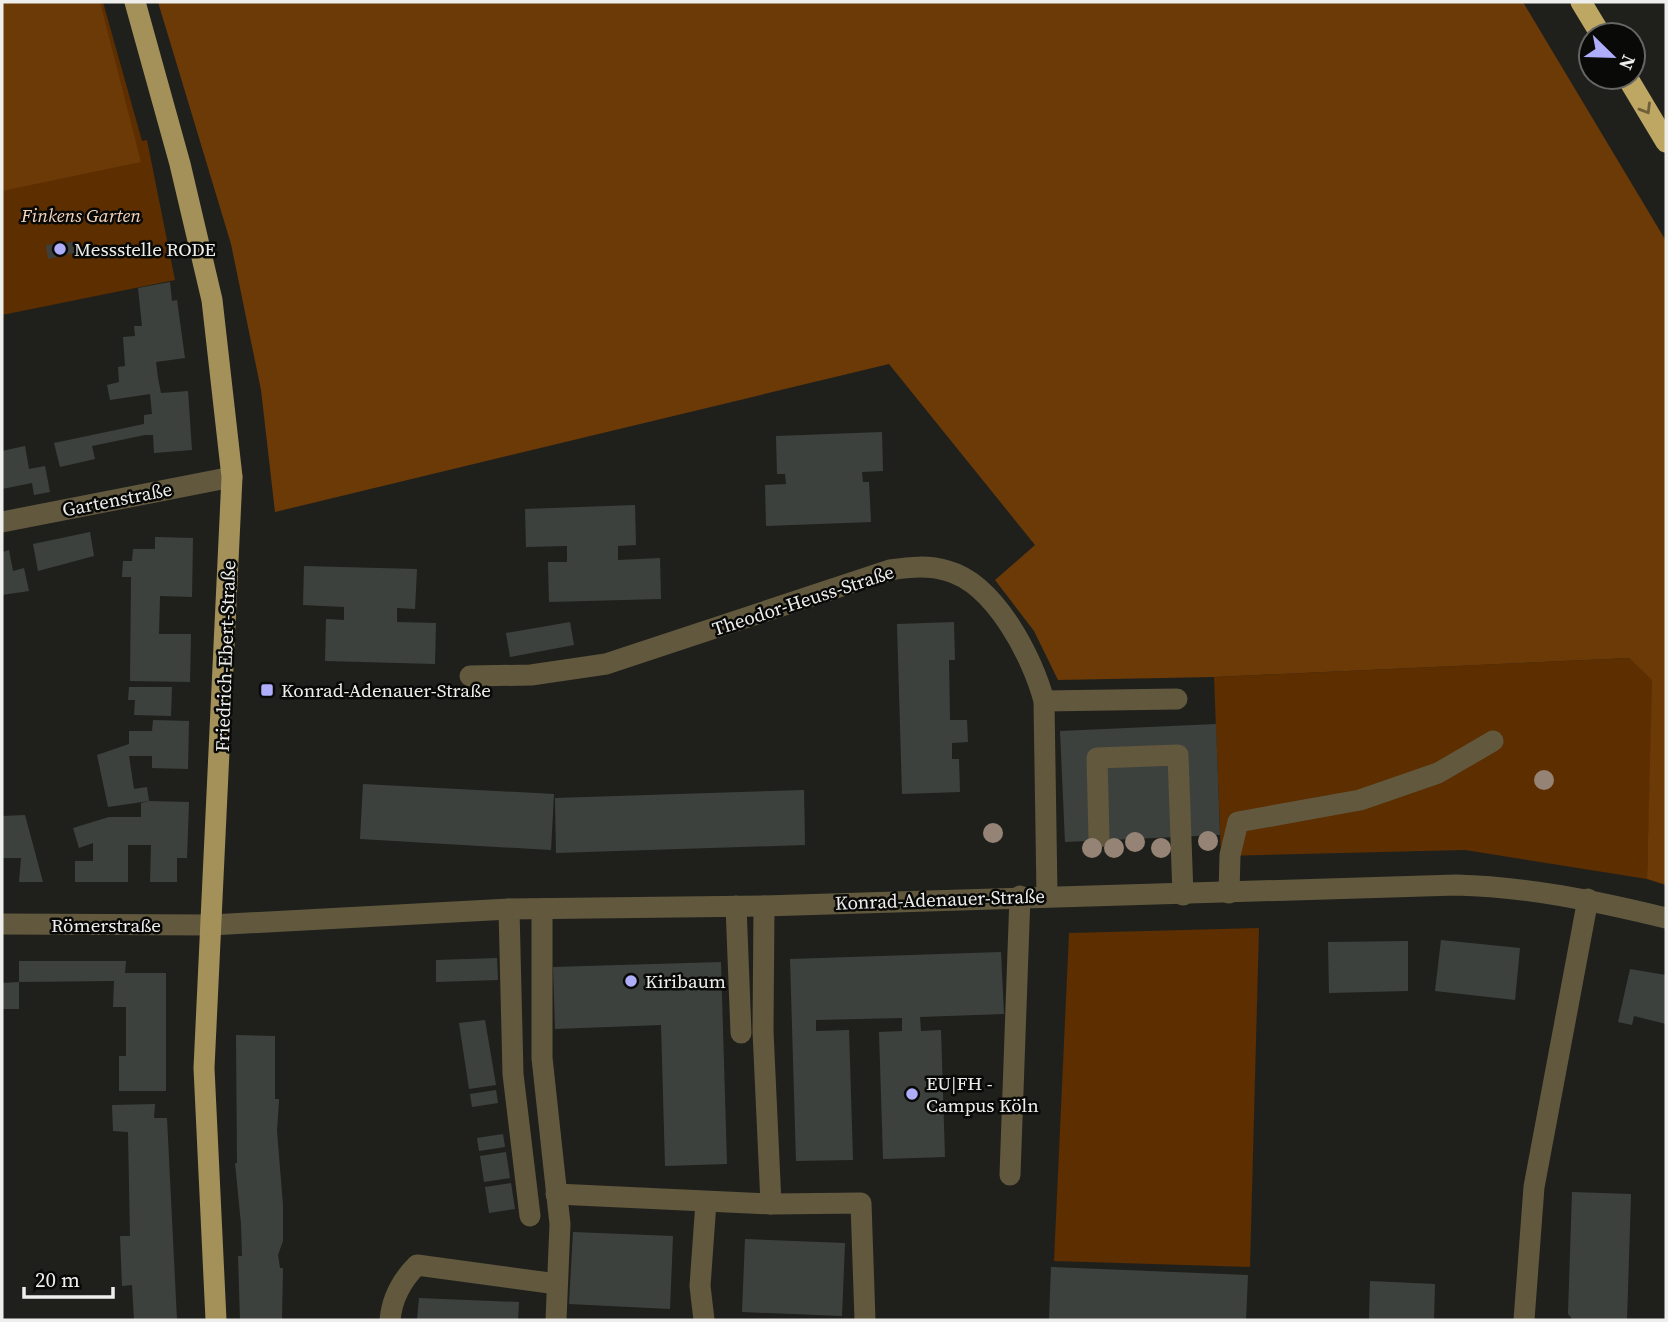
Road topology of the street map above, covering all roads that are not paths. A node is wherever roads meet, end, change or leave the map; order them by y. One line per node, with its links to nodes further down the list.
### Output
1 (135, 2): 6 (main road, Friedrich-Ebert-Straße)
2 (1581, 2): 3 (highway)
3 (1593, 21)
4 (1635, 91): 5 (highway, one-way to 5)
5 (1666, 142)
6 (232, 477): 7 (street, Gartenstraße); 24 (main road, Friedrich-Ebert-Straße)
7 (2, 522)
8 (470, 676): 10 (street, Theodor-Heuss-Straße)
9 (1177, 699): 10 (street)
10 (1044, 701): 14 (street, Theodor-Heuss-Straße)
11 (1493, 741): 13 (street)
12 (1099, 837): 15 (street)
13 (1229, 893): 15 (street, Konrad-Adenauer-Straße); 17 (street, Konrad-Adenauer-Straße)
14 (1047, 895): 15 (street, Konrad-Adenauer-Straße); 16 (street, Konrad-Adenauer-Straße)
15 (1183, 895)
16 (1020, 896): 19 (street, Konrad-Adenauer-Straße); 26 (street)
17 (1588, 899): 22 (street, Konrad-Adenauer-Straße); 37 (street)
18 (736, 906): 19 (street, Konrad-Adenauer-Straße); 21 (street, Konrad-Adenauer-Straße); 25 (street)
19 (764, 906): 29 (street)
20 (509, 909): 21 (street, Konrad-Adenauer-Straße); 24 (street, Konrad-Adenauer-Straße); 30 (street)
21 (542, 909): 27 (street)
22 (1666, 918)
23 (2, 924): 24 (street, Römerstraße)
24 (211, 925): 32 (main road, Friedrich-Ebert-Straße)
25 (741, 1033)
26 (1010, 1175)
27 (556, 1194): 28 (street); 31 (street)
28 (706, 1202): 29 (street); 35 (street)
29 (771, 1204): 36 (street)
30 (530, 1216)
31 (557, 1284): 33 (street); 34 (street)
32 (216, 1320)
33 (390, 1320)
34 (555, 1320)
35 (704, 1320)
36 (865, 1320)
37 (1524, 1320)

